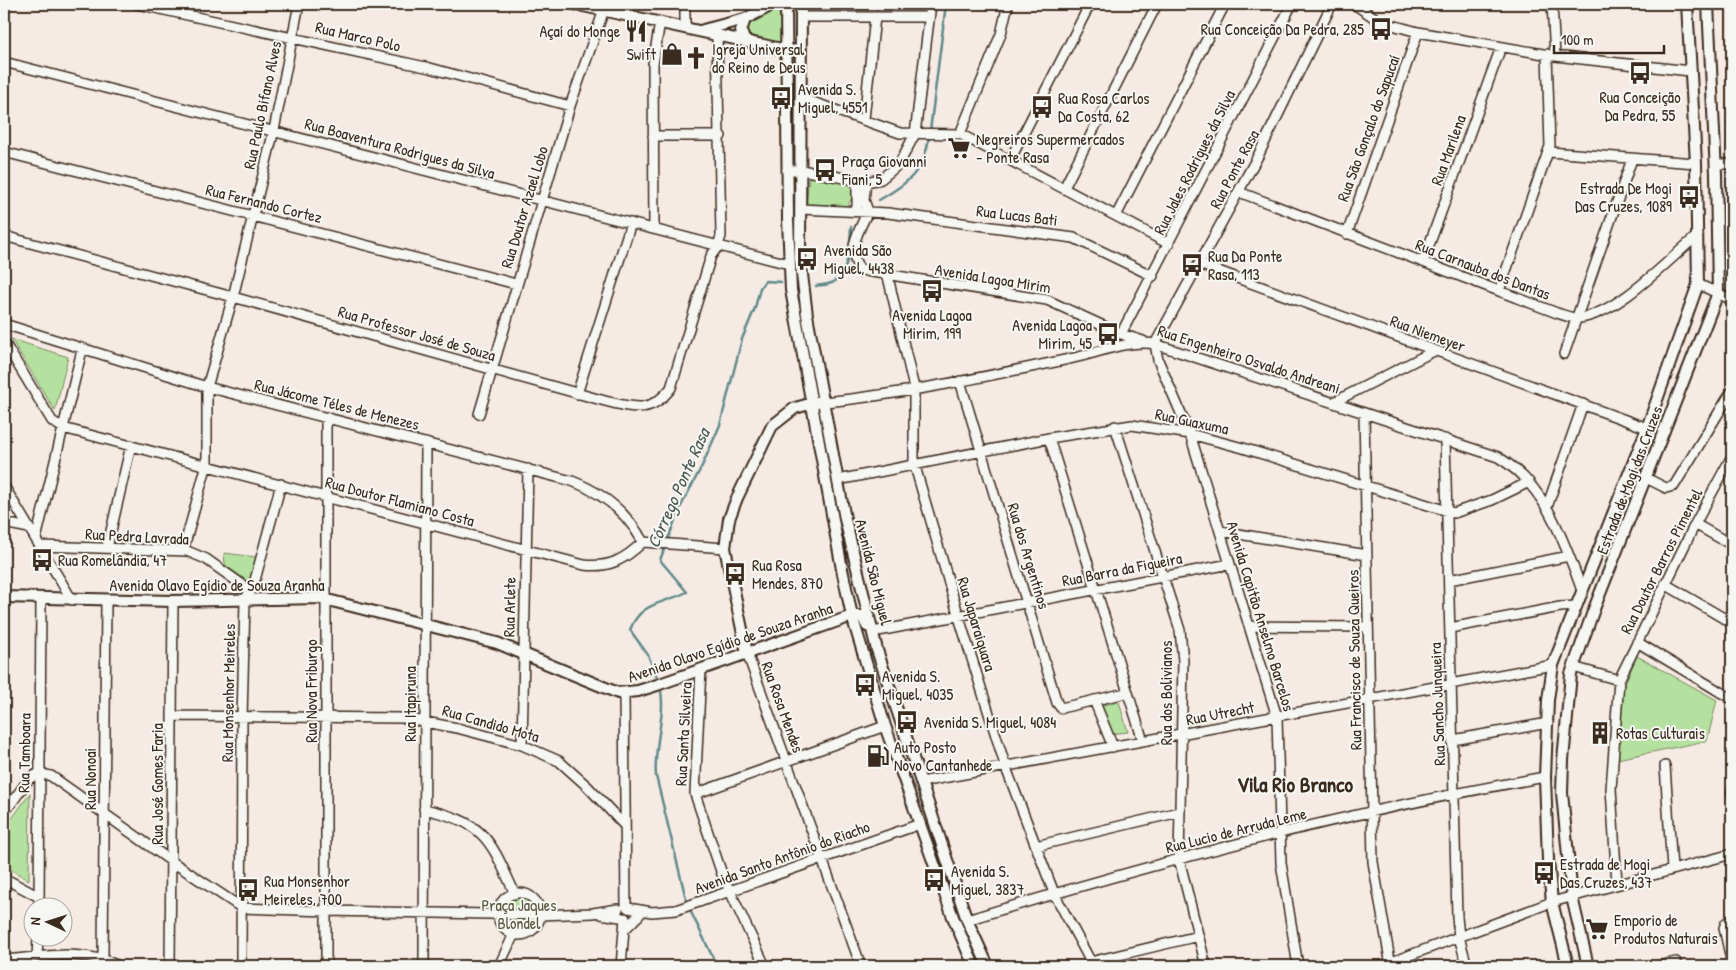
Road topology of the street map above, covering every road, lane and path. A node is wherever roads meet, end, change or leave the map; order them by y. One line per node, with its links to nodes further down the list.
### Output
1 (138, 4): 29 (street, Rua Marco Polo)
2 (299, 4): 29 (street, Rua Paulo Bifano Alves)
3 (574, 4): 19 (main road)
4 (685, 4): 25 (street)
5 (774, 4): 23 (main road)
6 (786, 4): 32 (main road, Avenida São Miguel)
7 (801, 4): 22 (main road, Avenida São Miguel)
8 (931, 4): 21 (street)
9 (1008, 4): 42 (street)
10 (1090, 4): 48 (street)
11 (1157, 4): 55 (street)
12 (1225, 4): 62 (street)
13 (1292, 4): 68 (street, Rua Jales Rodrigues da Silva)
14 (1332, 4): 56 (street, Rua Ponte Rasa)
15 (1354, 4): 27 (street)
16 (1552, 4): 34 (street)
17 (1686, 4): 36 (main road, Estrada de Mogi das Cruzes)
18 (1708, 4): 50 (main road, Estrada de Mogi das Cruzes)
19 (604, 10): 24 (main road); 38 (street, Rua Doutor Azael Lobo)
20 (875, 17): 21 (street); 22 (street); 39 (street)
21 (928, 17): 41 (street)
22 (801, 18): 33 (main road, Avenida São Miguel)
23 (745, 19): 26 (main road); 30 (main road)
24 (660, 22): 25 (main road); 43 (street)
25 (684, 28): 26 (main road)
26 (700, 31): 28 (main road)
27 (1418, 32): 31 (street); 65 (street, Rua São Gonçalo do Sapucaí)
28 (717, 36): 30 (main road); 44 (street, Rua Professor José de Souza)
29 (292, 37): 38 (street, Rua Marco Polo); 40 (street, Rua Paulo Bifano Alves)
30 (745, 42): 32 (main road)
31 (1501, 47): 34 (street); 70 (street, Rua Marilena)
32 (786, 50): 33 (main road); 52 (main road, Avenida São Miguel)
33 (801, 51): 37 (main road, Avenida São Miguel)
34 (1551, 55): 36 (street); 46 (street)
35 (4, 62): 40 (street, Rua Boaventura Rodrigues da Silva)
36 (1690, 71): 49 (main road, Estrada de Mogi das Cruzes)
37 (801, 98): 39 (street); 53 (main road, Avenida São Miguel)
38 (570, 106): 57 (street, Rua Doutor Azael Lobo)
39 (864, 119): 41 (street)
40 (274, 130): 57 (street, Rua Boaventura Rodrigues da Silva); 61 (street, Rua Paulo Bifano Alves)
41 (917, 134): 42 (street); 54 (street)
42 (960, 134): 48 (street)
43 (653, 136): 44 (street); 64 (street)
44 (720, 136): 69 (street, Rua Professor José de Souza)
45 (4, 152): 61 (street, Rua Fernando Cortez)
46 (1549, 152): 47 (street); 77 (street)
47 (1632, 159): 49 (street); 81 (street)
48 (1010, 160): 55 (street)
49 (1696, 163): 66 (main road, Estrada de Mogi das Cruzes)
50 (1716, 164): 51 (street); 78 (main road, Estrada de Mogi das Cruzes)
51 (1732, 164)
52 (787, 170): 53 (street); 71 (main road, Avenida São Miguel)
53 (801, 170): 54 (street); 58 (main road, Avenida São Miguel)
54 (862, 182): 59 (street); 60 (street)
55 (1064, 188): 62 (street)
56 (1239, 192): 65 (street, Rua Carnauba dos Dantas); 72 (street, Rua Ponte Rasa)
57 (542, 201): 63 (street, Rua Boaventura Rodrigues da Silva); 75 (street, Rua Doutor Azael Lobo)
58 (800, 209): 59 (street, Rua Lucas Bati); 96 (main road, Avenida São Miguel)
59 (857, 211): 60 (street, Rua Lucas Bati)
60 (868, 211): 73 (street, Avenida Lagoa Mirim); 74 (street, Rua Lucas Bati)
61 (253, 216): 75 (street, Rua Fernando Cortez); 79 (street, Rua Paulo Bifano Alves)
62 (1116, 216): 68 (street)
63 (631, 223): 64 (street, Rua Boaventura Rodrigues da Silva); 94 (street)
64 (654, 229): 69 (street, Rua Boaventura Rodrigues da Silva)
65 (1347, 234): 70 (street, Rua Carnauba dos Dantas)
66 (1698, 235): 76 (main road, Estrada de Mogi das Cruzes); 81 (street)
67 (4, 236): 79 (street, Rua Professor José de Souza)
68 (1169, 244): 74 (street, Rua Jales Rodrigues da Silva)
69 (718, 246): 71 (street, Rua Boaventura Rodrigues da Silva); 94 (street, Rua Professor José de Souza)
70 (1423, 262): 77 (street, Rua Carnauba dos Dantas)
71 (789, 264): 95 (main road, Avenida São Miguel)
72 (1199, 264): 85 (street, Rua Ponte Rasa); 87 (street, Rua Niemeyer)
73 (888, 276): 83 (street, Avenida Lagoa Mirim); 92 (street, Rua Japaraiquara)
74 (1153, 276): 83 (street, Rua Jales Rodrigues da Silva)
75 (516, 284): 89 (street, Rua Doutor Azael Lobo)
76 (1698, 284): 78 (street); 104 (main road, Estrada de Mogi das Cruzes)
77 (1499, 291): 81 (street, Rua Carnauba dos Dantas)
78 (1718, 293): 80 (street); 115 (main road, Estrada de Mogi das Cruzes)
79 (233, 297): 89 (street, Rua Professor José de Souza); 91 (street, Rua Paulo Bifano Alves)
80 (1732, 300)
81 (1577, 318): 88 (street)
82 (4, 324): 86 (street, Rua Jácome Téles de Menezes)
83 (1122, 334): 85 (street, Avenida Lagoa Mirim)
84 (4, 342): 103 (street)
85 (1150, 343): 90 (street, Rua Engenheiro Osvaldo Andreani); 97 (street, Rua Engenheiro Osvaldo Andreani); 105 (street, Avenida Capitão Anselmo Barcelos)
86 (82, 350): 91 (street, Rua Jácome Téles de Menezes); 103 (street)
87 (1434, 351): 97 (street); 98 (street, Rua Niemeyer)
88 (1564, 354)
89 (491, 370): 94 (street, Rua Professor José de Souza); 100 (street, Rua Doutor Azael Lobo)
90 (960, 380): 92 (street, Rua Engenheiro Osvaldo Andreani); 110 (street, Rua dos Argentinos)
91 (207, 387): 101 (street, Rua Jácome Téles de Menezes); 113 (street, Rua Paulo Bifano Alves)
92 (914, 388): 96 (street, Rua Engenheiro Osvaldo Andreani); 112 (street, Rua Japaraiquara)
93 (1732, 391): 115 (street)
94 (578, 394)
95 (811, 402): 96 (main road, Rua Rosa Mendes); 133 (main road, Rua Rosa Mendes); 155 (main road, Avenida São Miguel)
96 (824, 402): 116 (main road, Avenida São Miguel)
97 (1334, 402): 99 (street, Rua Engenheiro Osvaldo Andreani)
98 (1582, 404): 104 (street, Rua Niemeyer); 122 (street)
99 (1364, 413): 107 (street, Rua Engenheiro Osvaldo Andreani); 119 (street, Rua Francisco de Souza Queiros)
100 (478, 414)
101 (326, 417): 108 (street, Rua Jácome Téles de Menezes); 121 (street, Rua Nova Friburgo)
102 (1115, 426): 105 (street, Rua Guaxuma); 106 (street, Rua Guaxuma); 139 (street, Rua dos Bolivianos)
103 (63, 428): 109 (street, Rua Doutor Flamiano Costa); 130 (street)
104 (1647, 428): 144 (main road, Estrada de Mogi das Cruzes)
105 (1190, 434): 119 (street, Rua Guaxuma); 128 (street, Avenida Capitão Anselmo Barcelos)
106 (1049, 438): 110 (street, Rua Guaxuma); 142 (street)
107 (1445, 439): 117 (street, Rua Engenheiro Osvaldo Andreani); 123 (street, Rua Sancho Junqueira)
108 (426, 443): 114 (street, Rua Jácome Téles de Menezes); 125 (street, Rua Itapiruna)
109 (131, 445): 113 (street, Rua Doutor Flamiano Costa); 132 (street)
110 (981, 452): 112 (street, Rua Guaxuma); 152 (street, Rua dos Argentinos)
111 (1732, 456): 126 (street, Rua Doutor Barros Pimentel)
112 (914, 463): 116 (street, Rua Guaxuma); 154 (street, Rua Japaraiquara)
113 (207, 464): 118 (street, Rua Doutor Flamiano Costa); 134 (street, Rua Paulo Bifano Alves)
114 (528, 469): 129 (street, Rua Jácome Téles de Menezes); 135 (street, Rua Arlete)
115 (1646, 478): 167 (main road, Estrada de Mogi das Cruzes)
116 (838, 480): 161 (main road, Avenida São Miguel)
117 (1529, 482): 122 (street, Rua Engenheiro Osvaldo Andreani); 123 (street, Rua Guaxuma)
118 (281, 484): 121 (street, Rua Doutor Flamiano Costa); 143 (street, Rua Monsenhor Meireles)
119 (1366, 485): 123 (street, Rua Guaxuma); 136 (street, Rua Francisco de Souza Queiros)
120 (4, 486): 127 (street)
121 (326, 497): 125 (street, Rua Doutor Flamiano Costa); 149 (street, Rua Nova Friburgo)
122 (1547, 507): 137 (street, Rua Engenheiro Osvaldo Andreani)
123 (1447, 512): 140 (street, Rua Sancho Junqueira)
124 (4, 523): 127 (street)
125 (426, 523): 135 (street, Rua Doutor Flamiano Costa); 157 (street, Rua Itapiruna)
126 (1695, 524): 131 (street); 141 (street, Rua Doutor Barros Pimentel)
127 (29, 528): 130 (street)
128 (1220, 531): 136 (street); 138 (street, Avenida Capitão Anselmo Barcelos)
129 (643, 542): 133 (street); 135 (street, Rua Doutor Flamiano Costa)
130 (38, 543): 132 (street, Rua Pedra Lavrada); 147 (street)
131 (1732, 545)
132 (107, 548): 134 (street, Rua Pedra Lavrada)
133 (725, 548): 165 (main road, Rua Rosa Mendes)
134 (184, 551): 143 (street, Rua Pedra Lavrada)
135 (524, 551): 164 (street, Rua Arlete)
136 (1367, 555): 159 (street, Rua Francisco de Souza Queiros)
137 (1569, 556): 140 (street); 144 (street, Rua Engenheiro Osvaldo Andreani)
138 (1230, 564): 139 (street, Rua Barra da Figueira); 158 (street, Avenida Capitão Anselmo Barcelos)
139 (1164, 576): 142 (street, Rua Barra da Figueira); 183 (street, Rua dos Bolivianos)
140 (1449, 580): 160 (street, Rua Sancho Junqueira)
141 (1665, 584): 156 (street); 162 (street, Rua Doutor Barros Pimentel)
142 (1095, 590): 152 (street, Rua Barra da Figueira); 171 (street)
143 (251, 591): 151 (street, Rua Monsenhor Meireles)
144 (1583, 592): 153 (main road, Estrada de Mogi das Cruzes)
145 (4, 597): 146 (main road, Avenida Olavo Egídio de Souza Aranha)
146 (41, 600): 147 (main road, Avenida Olavo Egídio de Souza Aranha); 191 (street, Rua Tamboara)
147 (72, 600): 148 (main road, Avenida Olavo Egídio de Souza Aranha)
148 (106, 600): 150 (main road, Avenida Olavo Egídio de Souza Aranha); 200 (street, Rua Nonoai)
149 (327, 600): 151 (main road, Avenida Olavo Egídio de Souza Aranha); 157 (main road, Avenida Olavo Egídio de Souza Aranha); 179 (street, Rua Nova Friburgo)
150 (173, 601): 151 (main road, Avenida Olavo Egídio de Souza Aranha); 176 (street, Rua José Gomes Faria)
151 (245, 601): 178 (street, Rua Monsenhor Meireles)
152 (1028, 602): 154 (street, Rua Barra da Figueira); 174 (street, Rua dos Argentinos)
153 (1577, 606): 160 (street); 166 (main road, Estrada de Mogi das Cruzes)
154 (958, 614): 161 (street, Rua Barra da Figueira); 190 (street, Rua Japaraiquara)
155 (852, 616): 163 (main road); 165 (main road, Avenida Olavo Egídio de Souza Aranha); 182 (main road, Avenida São Miguel)
156 (1732, 623)
157 (425, 624): 164 (main road, Avenida Olavo Egídio de Souza Aranha); 180 (street, Rua Itapiruna)
158 (1249, 626): 159 (street); 177 (street, Avenida Capitão Anselmo Barcelos)
159 (1368, 627): 175 (street, Rua Francisco de Souza Queiros)
160 (1450, 628): 170 (street, Rua Sancho Junqueira)
161 (873, 632): 163 (main road, Avenida São Miguel)
162 (1637, 642): 169 (street, Rua Doutor Barros Pimentel); 173 (street)
163 (877, 650): 193 (main road, Avenida São Miguel)
164 (523, 652): 172 (main road, Avenida Olavo Egídio de Souza Aranha); 186 (street, Rua Arlete)
165 (747, 652): 168 (main road, Avenida Olavo Egídio de Souza Aranha); 188 (street, Rua Rosa Mendes)
166 (1553, 665): 170 (street, Rua Utrecht); 181 (main road, Estrada de Mogi das Cruzes)
167 (1573, 667): 169 (street); 215 (main road, Estrada de Mogi das Cruzes)
168 (701, 670): 172 (main road, Avenida Olavo Egídio de Souza Aranha); 194 (street, Rua Santa Silveira)
169 (1619, 680): 211 (street)
170 (1452, 684): 175 (street, Rua Utrecht); 184 (street, Rua Sancho Junqueira)
171 (1126, 693): 174 (street); 185 (street)
172 (624, 694): 202 (street)
173 (1732, 699)
174 (1094, 700): 187 (street)
175 (1369, 700): 177 (street, Rua Utrecht); 198 (street, Rua Francisco de Souza Queiros)
176 (172, 716): 178 (street, Rua Candido Mota); 208 (street, Rua José Gomes Faria)
177 (1277, 717): 183 (street, Rua Utrecht); 203 (street, Avenida Capitão Anselmo Barcelos)
178 (242, 718): 179 (street, Rua Candido Mota); 218 (street, Rua Monsenhor Meireles)
179 (326, 718): 180 (street, Rua Candido Mota); 220 (street, Rua Nova Friburgo)
180 (426, 721): 186 (street, Rua Candido Mota); 196 (street, Rua Itapiruna)
181 (1548, 723): 184 (street); 192 (main road, Estrada de Mogi das Cruzes)
182 (885, 726): 188 (street); 201 (main road, Avenida São Miguel)
183 (1181, 735): 185 (street, Rua Utrecht); 197 (street, Rua dos Bolivianos)
184 (1453, 740): 195 (street, Rua Sancho Junqueira)
185 (1142, 741): 187 (street, Rua Utrecht)
186 (522, 745): 202 (street, Rua Candido Mota)
187 (1113, 747): 190 (street, Rua Utrecht)
188 (786, 761): 194 (street); 206 (street, Rua Rosa Mendes)
189 (1665, 766): 209 (street)
190 (1006, 768): 193 (street, Rua Utrecht); 204 (street, Rua Japaraiquara)
191 (39, 773): 199 (street); 200 (street); 216 (street, Rua Tamboara)
192 (1545, 777): 195 (street, Rua Lucio de Arruda Leme); 217 (main road, Estrada de Mogi das Cruzes)
193 (921, 782): 227 (main road, Avenida São Miguel)
194 (695, 794): 212 (street, Rua Santa Silveira)
195 (1454, 794): 198 (street, Rua Lucio de Arruda Leme); 231 (street, Rua Sancho Junqueira)
196 (424, 809): 214 (street); 222 (street, Rua Itapiruna)
197 (1179, 812): 204 (street); 207 (street, Rua dos Bolivianos)
198 (1371, 812): 203 (street, Rua Lucio de Arruda Leme); 238 (street, Rua Francisco de Souza Queiros)
199 (4, 813)
200 (105, 814): 208 (street); 234 (street, Rua Nonoai)
201 (920, 824): 206 (street, Avenida Santo Antônio do Riacho); 249 (main road, Avenida São Miguel)
202 (624, 825): 219 (street)
203 (1279, 834): 207 (street, Rua Lucio de Arruda Leme); 252 (street, Avenida Capitão Anselmo Barcelos)
204 (1036, 846): 213 (street, Rua Japaraiquara)
205 (1732, 854): 209 (street)
206 (822, 859): 212 (street, Avenida Santo Antônio do Riacho); 248 (street, Rua Rosa Mendes)
207 (1179, 859): 213 (street, Rua Lucio de Arruda Leme); 230 (street, Rua dos Bolivianos)
208 (171, 861): 218 (street); 241 (street, Rua José Gomes Faria)
209 (1672, 869): 211 (street)
210 (4, 878): 216 (street)
211 (1617, 884): 215 (street)
212 (732, 892): 221 (street, Avenida Santo Antônio do Riacho); 247 (street, Rua Santa Silveira)
213 (1054, 893): 227 (street, Rua Lucio de Arruda Leme); 237 (street, Rua Japaraiquara)
214 (515, 894): 223 (street); 225 (street)
215 (1572, 897): 217 (street); 256 (main road, Estrada de Mogi das Cruzes)
216 (39, 898)
217 (1552, 902): 231 (street); 255 (main road, Estrada de Mogi das Cruzes)
218 (242, 908): 220 (street, Avenida Santo Antônio do Riacho); 242 (street, Rua Monsenhor Meireles)
219 (622, 910): 221 (street, Avenida Santo Antônio do Riacho); 224 (street, Avenida Santo Antônio do Riacho); 225 (street, Avenida Santo Antônio do Riacho); 228 (street)
220 (326, 912): 222 (street, Avenida Santo Antônio do Riacho); 243 (street, Rua Nova Friburgo)
221 (652, 912): 224 (street, Avenida Santo Antônio do Riacho)
222 (424, 913): 223 (street, Avenida Santo Antônio do Riacho); 244 (street, Rua Itapiruna)
223 (499, 914): 225 (street, Avenida Santo Antônio do Riacho); 229 (street)
224 (640, 914): 228 (street)
225 (540, 915): 229 (street)
226 (1732, 919): 239 (street)
227 (966, 920): 250 (main road, Avenida São Miguel)
228 (625, 929): 246 (street)
229 (514, 934): 245 (street)
230 (1198, 936): 237 (street); 251 (street, Rua dos Bolivianos)
231 (1459, 936): 238 (street); 254 (street, Rua Sancho Junqueira)
232 (37, 948): 233 (street)
233 (37, 957): 234 (street); 235 (street)
234 (103, 958): 240 (street)
235 (4, 960)
236 (1676, 962): 257 (street)
237 (1091, 964)
238 (1390, 964): 253 (street)
239 (1732, 964)
240 (119, 966)
241 (170, 966)
242 (241, 966)
243 (326, 966)
244 (424, 966)
245 (499, 966)
246 (621, 966)
247 (765, 966)
248 (861, 966)
249 (974, 966)
250 (988, 966)
251 (1206, 966)
252 (1298, 966)
253 (1381, 966)
254 (1467, 966)
255 (1568, 966)
256 (1588, 966)
257 (1658, 966)

